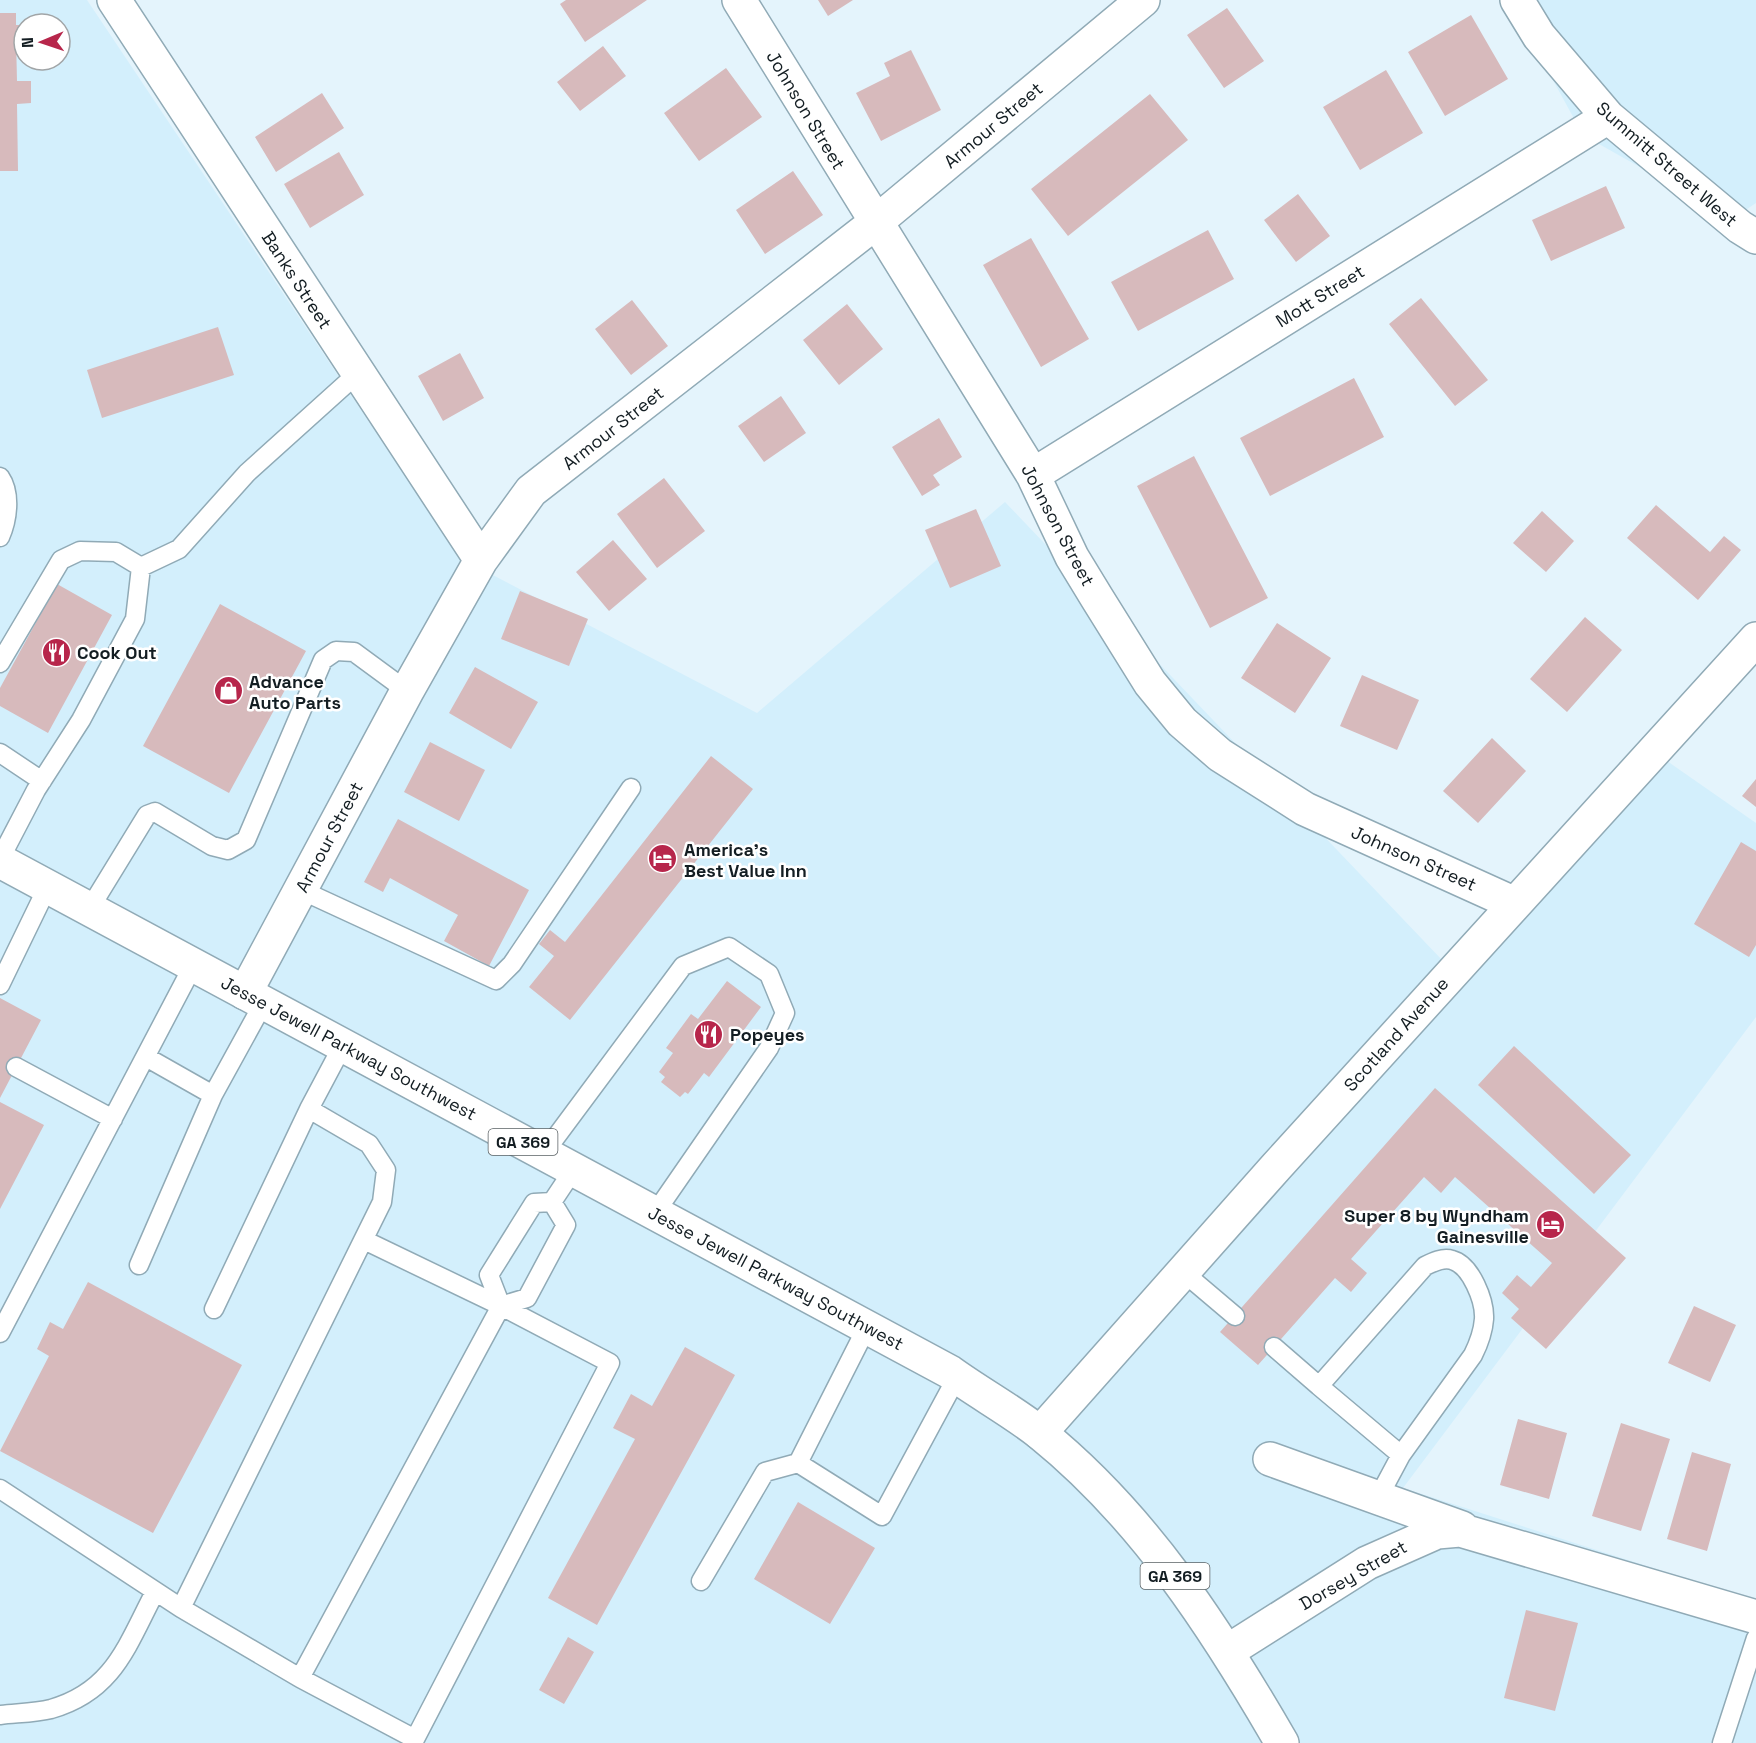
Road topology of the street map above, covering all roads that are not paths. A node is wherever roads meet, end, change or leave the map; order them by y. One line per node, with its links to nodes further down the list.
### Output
1 (114, 0): 8 (street, Banks Street)
2 (739, 0): 6 (street, Johnson Street)
3 (1143, 0): 6 (street, Armour Street)
4 (1517, 0): 5 (street, Summitt Street West)
5 (1608, 117): 7 (street, Summitt Street West); 9 (street, Mott Street)
6 (875, 223): 9 (street, Johnson Street); 12 (street, Armour Street)
7 (1756, 237)
8 (358, 373): 12 (street, Banks Street); 13 (lane)
9 (1033, 475): 23 (street, Johnson Street)
10 (0, 477): 11 (lane)
11 (0, 537)
12 (481, 560): 16 (street, Armour Street)
13 (141, 567): 15 (lane); 18 (lane)
14 (1756, 639): 23 (street, Scotland Avenue)
15 (0, 663)
16 (407, 691): 22 (street, Armour Street); 24 (lane)
17 (0, 753): 18 (lane)
18 (42, 781): 20 (lane)
19 (632, 789): 22 (lane)
20 (0, 860): 21 (street, Jesse Jewell Parkway Southwest / GA 369)
21 (48, 886): 24 (street, Jesse Jewell Parkway Southwest / GA 369); 26 (lane)
22 (301, 890): 27 (street, Armour Street)
23 (1515, 904): 40 (street, Scotland Avenue)
24 (90, 908): 25 (street, Jesse Jewell Parkway Southwest / GA 369)
25 (194, 964): 27 (street, Jesse Jewell Parkway Southwest / GA 369); 29 (lane)
26 (0, 984)
27 (254, 998): 28 (street, Jesse Jewell Parkway Southwest / GA 369); 31 (lane)
28 (343, 1045): 32 (lane); 34 (street, Jesse Jewell Parkway Southwest / GA 369)
29 (146, 1057): 31 (lane); 33 (lane)
30 (16, 1067): 33 (lane)
31 (213, 1095): 39 (lane)
32 (309, 1109): 38 (lane); 42 (lane)
33 (113, 1119): 45 (lane)
34 (544, 1154): 35 (street, Jesse Jewell Parkway Southwest / GA 369); 37 (lane)
35 (574, 1169): 36 (lane); 37 (street, Jesse Jewell Parkway Southwest / GA 369)
36 (552, 1202): 41 (lane); 41 (lane)
37 (655, 1213): 44 (street, Jesse Jewell Parkway Southwest / GA 369)
38 (364, 1240): 41 (lane); 58 (lane)
39 (139, 1265)
40 (1183, 1272): 43 (lane); 49 (street, Scotland Avenue)
41 (501, 1306): 62 (lane); 62 (lane)
42 (214, 1309)
43 (1235, 1316)
44 (867, 1327): 47 (street, Jesse Jewell Parkway Southwest / GA 369); 52 (lane)
45 (0, 1333)
46 (1274, 1347): 48 (lane)
47 (957, 1377): 49 (street, Jesse Jewell Parkway Southwest / GA 369); 52 (lane)
48 (1319, 1386): 50 (lane); 50 (lane)
49 (1040, 1433): 61 (street, GA 369)
50 (1401, 1455): 54 (lane)
51 (1270, 1459): 54 (street, Dorsey Street)
52 (798, 1463): 56 (lane)
53 (0, 1489): 57 (lane)
54 (1378, 1498): 55 (street, Dorsey Street)
55 (1521, 1548): 59 (street, Dorsey Street); 61 (street, Dorsey Street)
56 (701, 1581)
57 (155, 1592): 58 (lane); 63 (lane)
58 (182, 1608): 62 (lane)
59 (1756, 1617)
60 (1756, 1638): 65 (lane)
61 (1228, 1651): 64 (street, GA 369)
62 (300, 1678)
63 (0, 1715)
64 (1282, 1743)
65 (1722, 1743)

